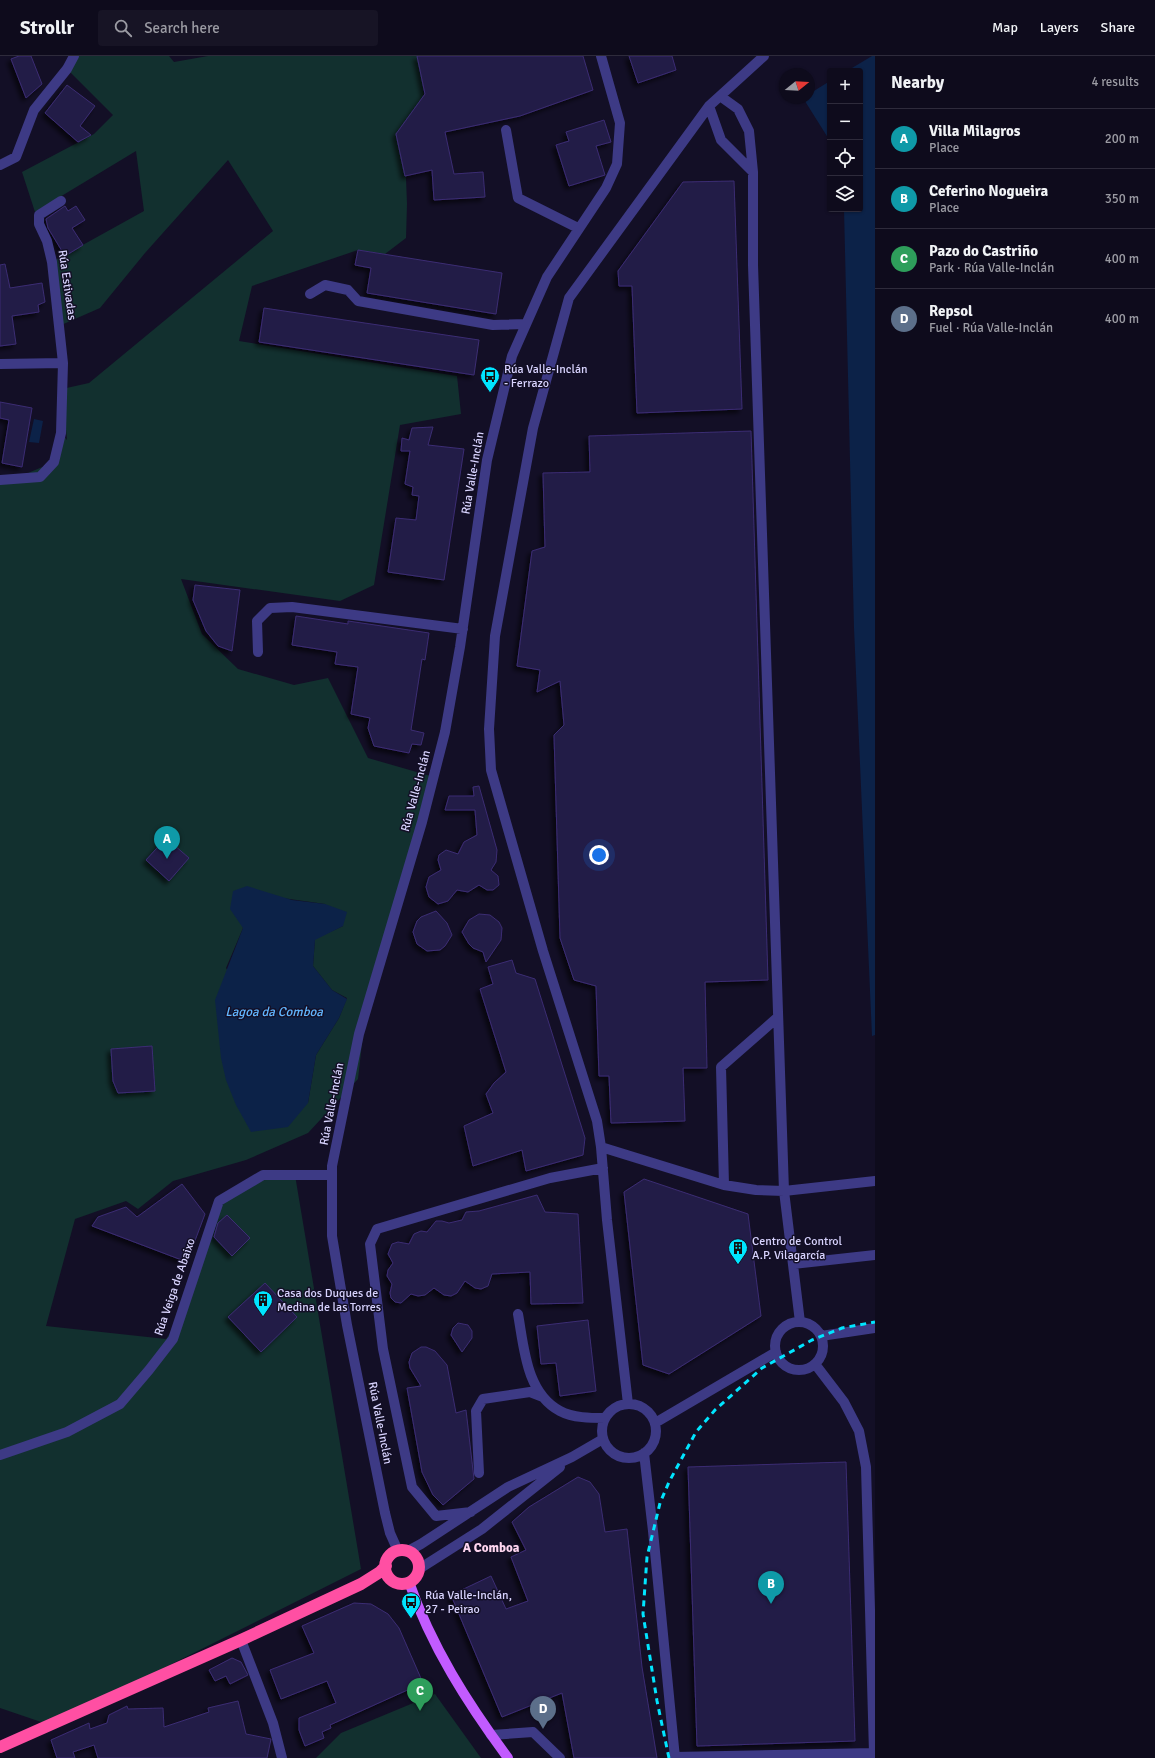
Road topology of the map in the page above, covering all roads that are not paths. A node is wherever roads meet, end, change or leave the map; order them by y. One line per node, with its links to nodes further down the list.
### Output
1 (74, 56): 7 (street)
2 (601, 56): 10 (street, Rúa Valle-Inclán)
3 (764, 56): 4 (street)
4 (720, 96): 5 (street); 8 (street)
5 (709, 106): 8 (street); 19 (street)
6 (506, 130): 10 (street)
7 (0, 165)
8 (753, 172): 18 (street)
9 (61, 201): 13 (street, Rúa Estivadas)
10 (578, 228): 12 (street, Rúa Valle-Inclán)
11 (310, 294): 12 (street)
12 (526, 324): 16 (street, Rúa Valle-Inclán)
13 (63, 363): 14 (street); 15 (street, Rúa Estivadas)
14 (0, 364)
15 (0, 480)
16 (462, 629): 17 (street); 21 (street, Rúa Valle-Inclán)
17 (258, 652)
18 (778, 1017): 23 (street); 24 (street)
19 (601, 1146): 20 (street); 23 (street)
20 (602, 1168): 34 (street); 42 (street)
21 (332, 1175): 39 (street, Rúa Veiga de Abaixo); 43 (street, Rúa Valle-Inclán)
22 (875, 1181): 24 (street)
23 (724, 1185): 24 (street)
24 (784, 1191): 26 (street)
25 (875, 1255): 26 (street)
26 (793, 1264): 28 (street)
27 (518, 1314): 33 (street)
28 (800, 1322): 30 (street); 31 (street)
29 (875, 1328): 30 (street)
30 (821, 1336): 32 (street)
31 (776, 1352): 32 (street); 36 (street)
32 (815, 1364): 52 (street)
33 (543, 1397): 35 (street); 41 (street)
34 (628, 1404): 35 (street); 36 (street)
35 (605, 1418): 37 (street)
36 (655, 1423): 38 (street)
37 (603, 1439): 38 (street); 40 (street)
38 (644, 1453): 56 (street)
39 (0, 1455)
40 (572, 1457): 42 (street); 45 (street)
41 (479, 1473)
42 (471, 1512): 43 (street)
43 (403, 1551): 44 (highway); 45 (highway)
44 (386, 1566): 46 (highway); 48 (highway)
45 (419, 1569): 47 (highway)
46 (394, 1581): 47 (highway); 48 (highway)
47 (409, 1582): 50 (main road)
48 (350, 1589): 49 (highway)
49 (241, 1640): 51 (highway); 53 (street)
50 (491, 1735): 54 (main road); 55 (street)
51 (0, 1747)
52 (874, 1756): 56 (street)
53 (282, 1758)
54 (508, 1758)
55 (560, 1758)
56 (674, 1758)

